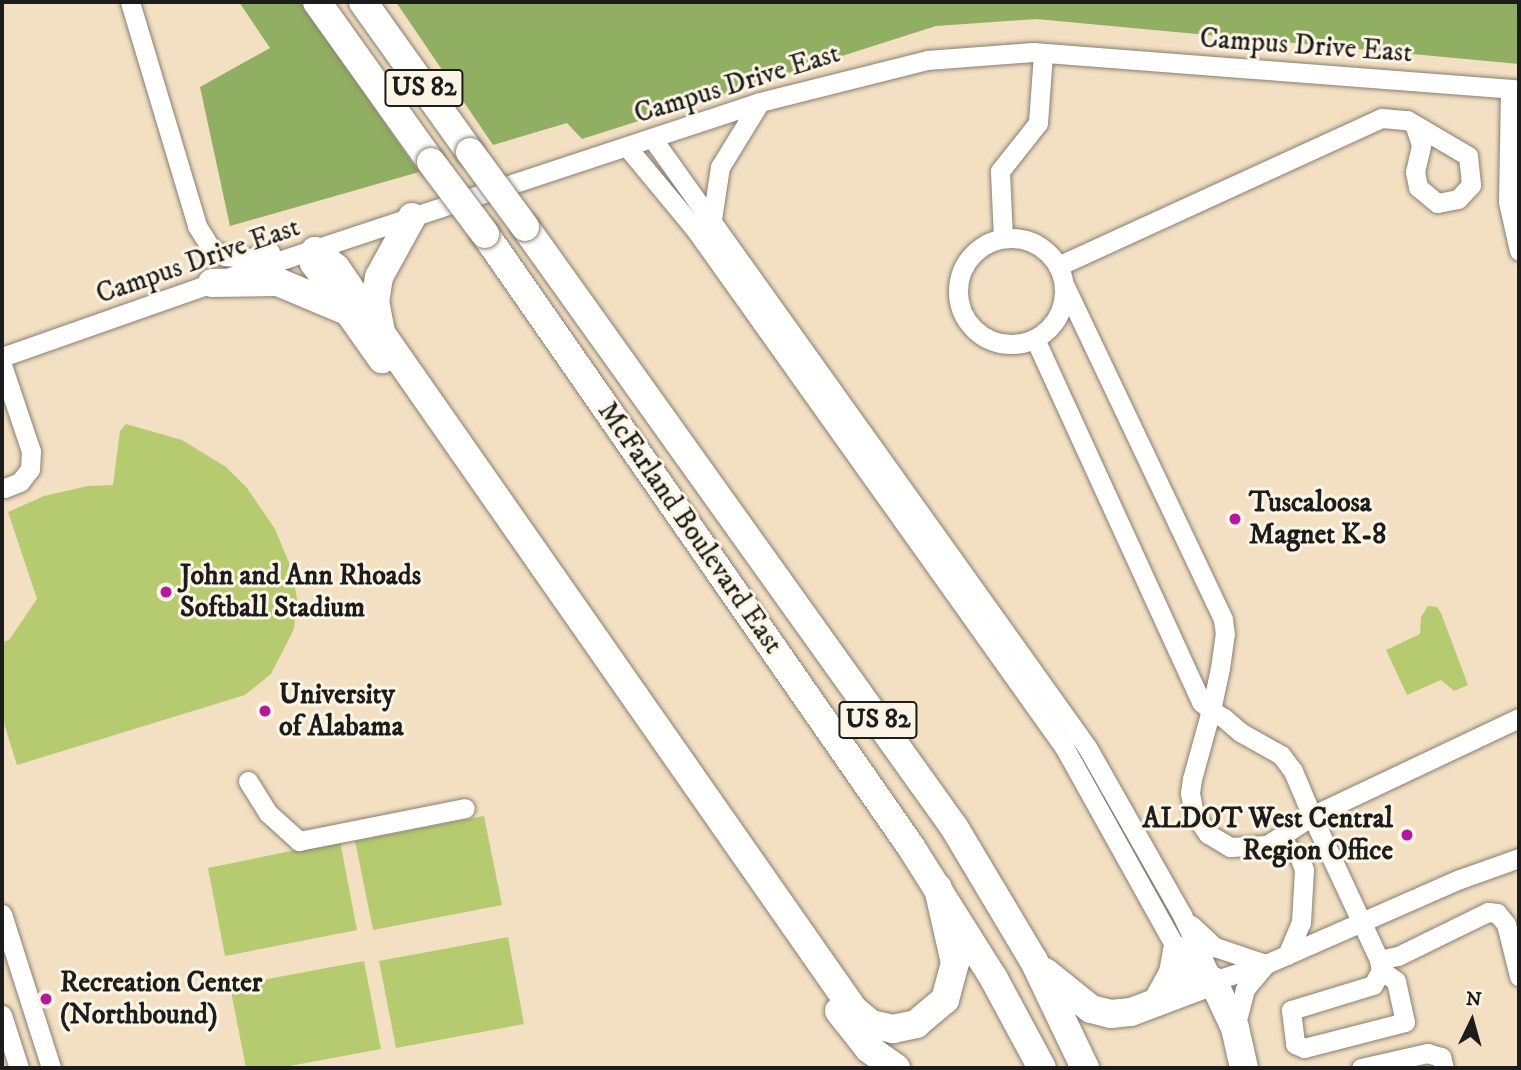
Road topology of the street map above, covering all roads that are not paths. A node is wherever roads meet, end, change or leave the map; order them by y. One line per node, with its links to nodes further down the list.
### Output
1 (130, 2): 13 (street)
2 (317, 2): 33 (highway, McFarland Boulevard East / US 82, bridge)
3 (363, 2): 39 (highway, McFarland Boulevard East / US 82, bridge)
4 (1043, 53): 5 (street, Campus Drive East); 6 (street, Campus Drive East); 12 (street)
5 (1514, 89): 14 (street)
6 (760, 102): 8 (street, Campus Drive East); 11 (street)
7 (1415, 126): 15 (street)
8 (652, 138): 9 (street, Campus Drive East); 11 (street)
9 (627, 147): 10 (street, Campus Drive East); 37 (street)
10 (412, 217): 13 (street, Campus Drive East); 19 (highway)
11 (712, 219): 34 (street)
12 (1003, 238): 15 (street); 20 (street)
13 (315, 251): 16 (street, Campus Drive East); 18 (highway); 19 (highway)
14 (1519, 251)
15 (1058, 266): 17 (street)
16 (212, 283): 18 (highway); 21 (street, Campus Drive East)
17 (1065, 287): 20 (street); 24 (street)
18 (348, 312): 49 (highway)
19 (381, 333): 33 (highway)
20 (1035, 339): 24 (street)
21 (2, 357)
22 (2, 365): 23 (street)
23 (4, 488)
24 (1211, 709): 28 (street); 29 (street)
25 (1519, 718): 28 (street)
26 (248, 781): 27 (street)
27 (465, 808)
28 (1312, 816): 29 (street); 32 (street)
29 (1267, 845): 30 (street)
30 (1289, 848): 32 (street); 38 (street)
31 (1519, 858): 35 (street)
32 (1329, 859): 35 (street)
33 (938, 888): 50 (highway, McFarland Boulevard East / US 82)
34 (1182, 915): 40 (street); 43 (street)
35 (1364, 922): 38 (street); 41 (street)
36 (3, 923): 48 (street)
37 (1177, 950): 43 (street); 44 (highway)
38 (1287, 955): 40 (street)
39 (1034, 961): 44 (highway); 51 (highway, McFarland Boulevard East / US 82)
40 (1266, 964): 43 (street); 46 (street)
41 (1380, 965): 41 (street); 42 (street)
42 (1519, 976)
43 (1213, 981): 44 (highway); 46 (highway)
44 (1157, 1002)
45 (2, 1015): 47 (street)
46 (1235, 1028): 52 (highway)
47 (19, 1068)
48 (51, 1068)
49 (896, 1068)
50 (1042, 1068)
51 (1085, 1068)
52 (1244, 1068)
53 (1362, 1068): 54 (street)
54 (1444, 1068)

